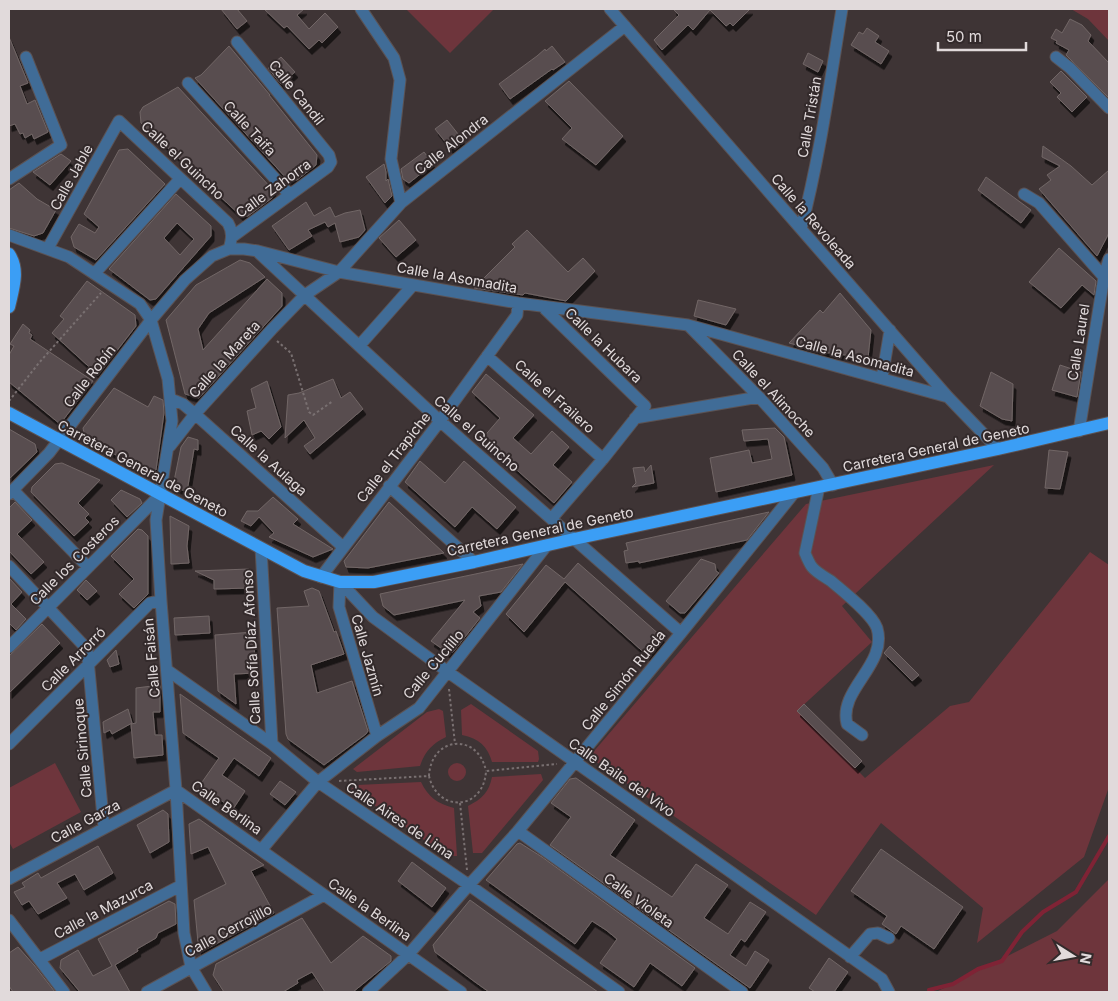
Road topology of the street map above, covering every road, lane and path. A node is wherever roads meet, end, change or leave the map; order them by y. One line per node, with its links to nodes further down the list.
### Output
1 (361, 9): 16 (street)
2 (610, 9): 4 (street, Calle la Revoleada)
3 (842, 9): 17 (street, Calle Tristán)
4 (625, 26): 16 (street, Calle Alondra); 17 (street, Calle la Revoleada)
5 (237, 42): 11 (street, Calle Candil)
6 (26, 57): 12 (street)
7 (1056, 57): 9 (street)
8 (188, 83): 14 (street, Calle Taifa)
9 (1109, 108)
10 (120, 121): 13 (street, Calle el Guincho); 20 (street, Calle Jable)
11 (331, 162): 14 (street, Calle Zahorra)
12 (9, 178)
13 (180, 179): 19 (street, Calle el Guincho); 25 (street)
14 (289, 194): 19 (street, Calle Zahorra)
15 (1024, 194): 26 (street)
16 (400, 202): 24 (street, Calle Alondra)
17 (800, 229): 35 (street, Calle la Revoleada)
18 (9, 235): 20 (street)
19 (231, 243): 21 (street, Calle la Asomadita); 33 (street)
20 (48, 248): 25 (street)
21 (258, 251): 24 (street, Calle la Asomadita); 29 (street, Calle el Guincho)
22 (9, 254): 32 (main road)
23 (1109, 259): 26 (street, Calle Laurel)
24 (338, 272): 28 (street, Calle la Asomadita); 29 (street, Calle Alondra)
25 (95, 274): 27 (street)
26 (1104, 277): 50 (street, Calle Laurel)
27 (110, 283): 33 (street); 43 (path)
28 (413, 285): 30 (street, Calle la Asomadita); 37 (street)
29 (305, 294): 36 (street, Calle la Mareta); 37 (street, Calle el Guincho)
30 (518, 303): 31 (street, Calle la Asomadita); 38 (street, Calle el Trapiche)
31 (542, 306): 34 (street, Calle la Asomadita); 47 (street, Calle la Hubara)
32 (9, 307)
33 (151, 320): 42 (street, Calle Faisán); 51 (street, Calle Robín)
34 (688, 325): 39 (street, Calle la Asomadita); 40 (street, Calle el Alimoche)
35 (890, 330): 39 (street); 41 (street, Calle la Revoleada)
36 (268, 333): 44 (path); 46 (street, Calle la Mareta)
37 (359, 346): 48 (street, Calle el Guincho)
38 (487, 356): 48 (street, Calle el Trapiche); 54 (street, Calle el Frailero)
39 (882, 378): 41 (street, Calle la Asomadita)
40 (758, 397): 47 (street); 55 (street, Calle el Alimoche)
41 (948, 397): 53 (street, Calle la Revoleada)
42 (171, 399): 46 (street, Calle la Aulaga); 52 (street, Calle Faisán)
43 (9, 401)
44 (334, 401)
45 (9, 413): 51 (main road, Carretera General de Geneto)
46 (195, 414): 52 (street, Calle la Mareta); 64 (street, Calle la Aulaga)
47 (636, 418): 54 (street)
48 (440, 421): 56 (street, Calle el Trapiche); 61 (street, Calle el Guincho)
49 (1109, 423): 50 (main road, Carretera General de Geneto)
50 (1079, 431): 53 (main road, Carretera General de Geneto)
51 (59, 440): 58 (street, Calle Robín); 60 (main road, Carretera General de Geneto)
52 (168, 447): 60 (street, Calle Faisán)
53 (998, 450): 55 (main road, Carretera General de Geneto)
54 (603, 459): 61 (street)
55 (833, 484): 57 (main road, Carretera General de Geneto)
56 (389, 486): 64 (street, Calle el Trapiche); 66 (street)
57 (819, 487): 59 (main road, Carretera General de Geneto); 78 (street)
58 (11, 492): 67 (street)
59 (794, 493): 62 (main road, Carretera General de Geneto); 73 (street, Calle Simón Rueda)
60 (160, 494): 65 (main road, Carretera General de Geneto); 67 (street, Calle los Costeros); 71 (street, Calle Faisán)
61 (552, 518): 62 (street, Calle el Guincho)
62 (574, 538): 63 (main road, Carretera General de Geneto); 73 (street, Calle el Guincho)
63 (547, 545): 66 (main road, Carretera General de Geneto); 77 (street, Calle Cuclillo)
64 (343, 547): 69 (street, Calle el Trapiche)
65 (261, 548): 69 (main road, Carretera General de Geneto); 81 (street, Calle Sofía Díaz Afonso)
66 (474, 562): 70 (main road, Carretera General de Geneto)
67 (88, 567): 72 (street, Calle los Costeros)
68 (10, 570): 72 (street, Calle Sirinoque)
69 (321, 577): 70 (main road, Carretera General de Geneto)
70 (340, 582): 77 (street, Calle Baile del Vivo); 79 (street, Calle Jazmín)
71 (161, 601): 75 (street, Calle Arrorró); 76 (street, Calle Faisán)
72 (49, 607): 74 (street, Calle los Costeros); 75 (street, Calle Sirinoque)
73 (682, 633): 83 (street, Calle Simón Rueda)
74 (9, 647)
75 (89, 664): 80 (street, Calle Arrorró); 89 (street, Calle Sirinoque)
76 (167, 670): 81 (street, Calle Aires de Lima); 87 (street, Calle Faisán)
77 (448, 672): 79 (street, Calle Cuclillo); 82 (path); 83 (street, Calle Baile del Vivo)
78 (862, 735)
79 (377, 736): 86 (street, Calle Cuclillo)
80 (9, 744)
81 (272, 744): 86 (street, Calle Aires de Lima)
82 (455, 744): 84 (path); 85 (path)
83 (572, 766): 84 (path); 90 (street, Calle Simón Rueda); 99 (street, Calle Baile del Vivo)
84 (486, 771): 88 (path)
85 (429, 776): 86 (path); 88 (path)
86 (318, 782): 91 (street, Calle Cuclillo); 93 (street, Calle Aires de Lima)
87 (176, 790): 89 (street, Calle Garza); 91 (street, Calle Berlina); 94 (street, Calle Faisán)
88 (460, 803): 93 (path)
89 (104, 828): 92 (street, Calle Garza)
90 (518, 831): 93 (street, Calle Simón Rueda); 108 (street, Calle Violeta)
91 (262, 850): 95 (street, Calle la Berlina)
92 (9, 879)
93 (469, 885): 98 (street, Calle Simón Rueda); 107 (street, Calle Aires de Lima)
94 (180, 886): 100 (street, Calle la Mazurca); 101 (street, Calle Faisán)
95 (324, 895): 98 (street, Calle la Berlina); 101 (street, Calle Cerrojillo)
96 (9, 920): 100 (street)
97 (889, 938): 99 (street)
98 (408, 955): 102 (street, Calle Simón Rueda); 106 (street, Calle la Berlina)
99 (850, 957): 109 (street, Calle Baile del Vivo)
100 (40, 959): 103 (street)
101 (191, 967): 104 (street, Calle Cerrojillo); 105 (street, Calle Faisán)
102 (371, 991)
103 (64, 992)
104 (147, 992)
105 (206, 992)
106 (461, 992)
107 (619, 992)
108 (742, 992)
109 (889, 992)

